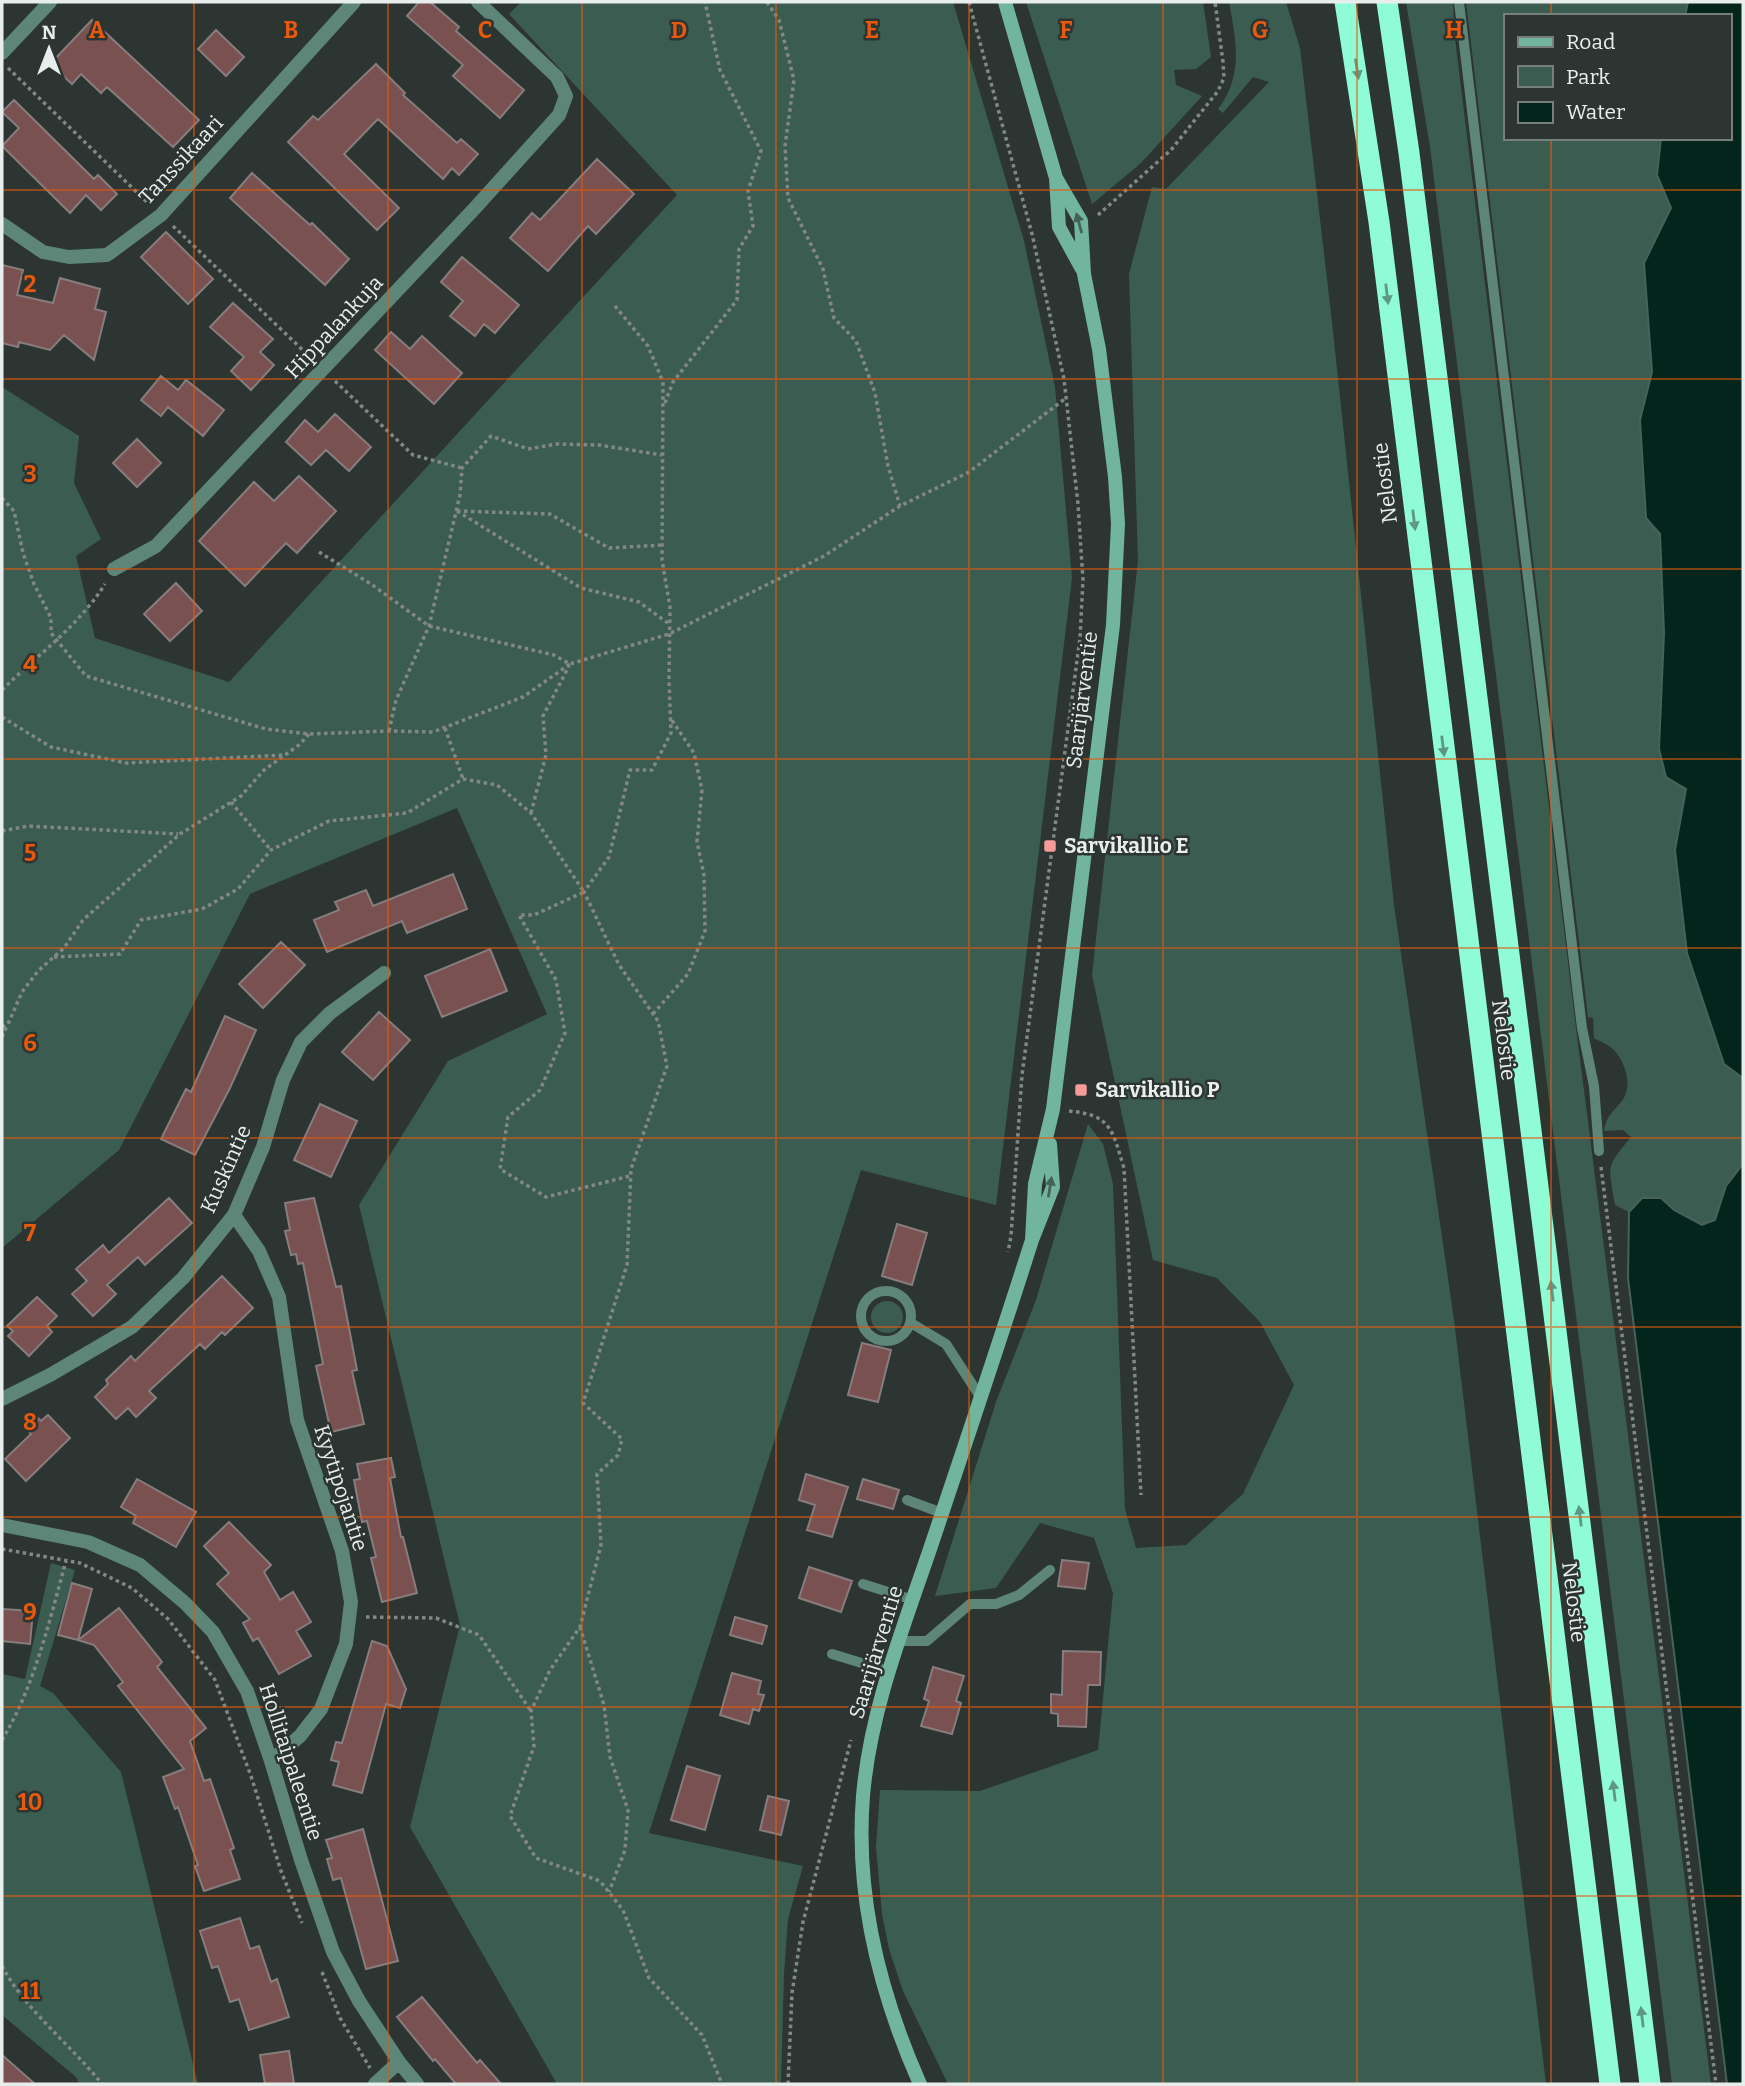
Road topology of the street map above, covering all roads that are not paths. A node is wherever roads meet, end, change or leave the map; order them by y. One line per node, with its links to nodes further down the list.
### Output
1 (50, 2): 8 (street)
2 (354, 2): 10 (street, Tanssikaari)
3 (478, 2): 12 (street, Hippalankuja)
4 (1005, 2): 9 (main road, Saarijärventie)
5 (1345, 2): 33 (highway, Nelostie, one-way to 33)
6 (1387, 2): 34 (highway, Nelostie, one-way to 6)
7 (1459, 2): 14 (lane)
8 (2, 53)
9 (1056, 178): 11 (main road, Saarijärventie); 11 (main road, Saarijärventie, one-way to 9)
10 (2, 224)
11 (1084, 274): 17 (main road, Saarijärventie)
12 (114, 569)
13 (384, 973): 15 (street, Kuskintie)
14 (1599, 1151)
15 (234, 1215): 18 (street, Kuskintie); 28 (street, Kyytipojantie)
16 (911, 1323): 16 (lane); 17 (lane)
17 (981, 1398): 20 (main road, Saarijärventie)
18 (2, 1399)
19 (907, 1500): 20 (lane)
20 (942, 1513): 24 (main road, Saarijärventie)
21 (2, 1525): 28 (street, Hollitaipaleentie)
22 (1050, 1570): 25 (lane)
23 (863, 1584): 24 (lane)
24 (913, 1600): 25 (main road, Saarijärventie)
25 (899, 1640): 27 (main road, Saarijärventie)
26 (832, 1654): 27 (lane)
27 (888, 1671): 32 (main road, Saarijärventie)
28 (271, 1760): 29 (street, Hollitaipaleentie)
29 (399, 2062): 30 (street); 31 (street, Hollitaipaleentie)
30 (376, 2083)
31 (417, 2084)
32 (920, 2084)
33 (1610, 2084)
34 (1650, 2084)

